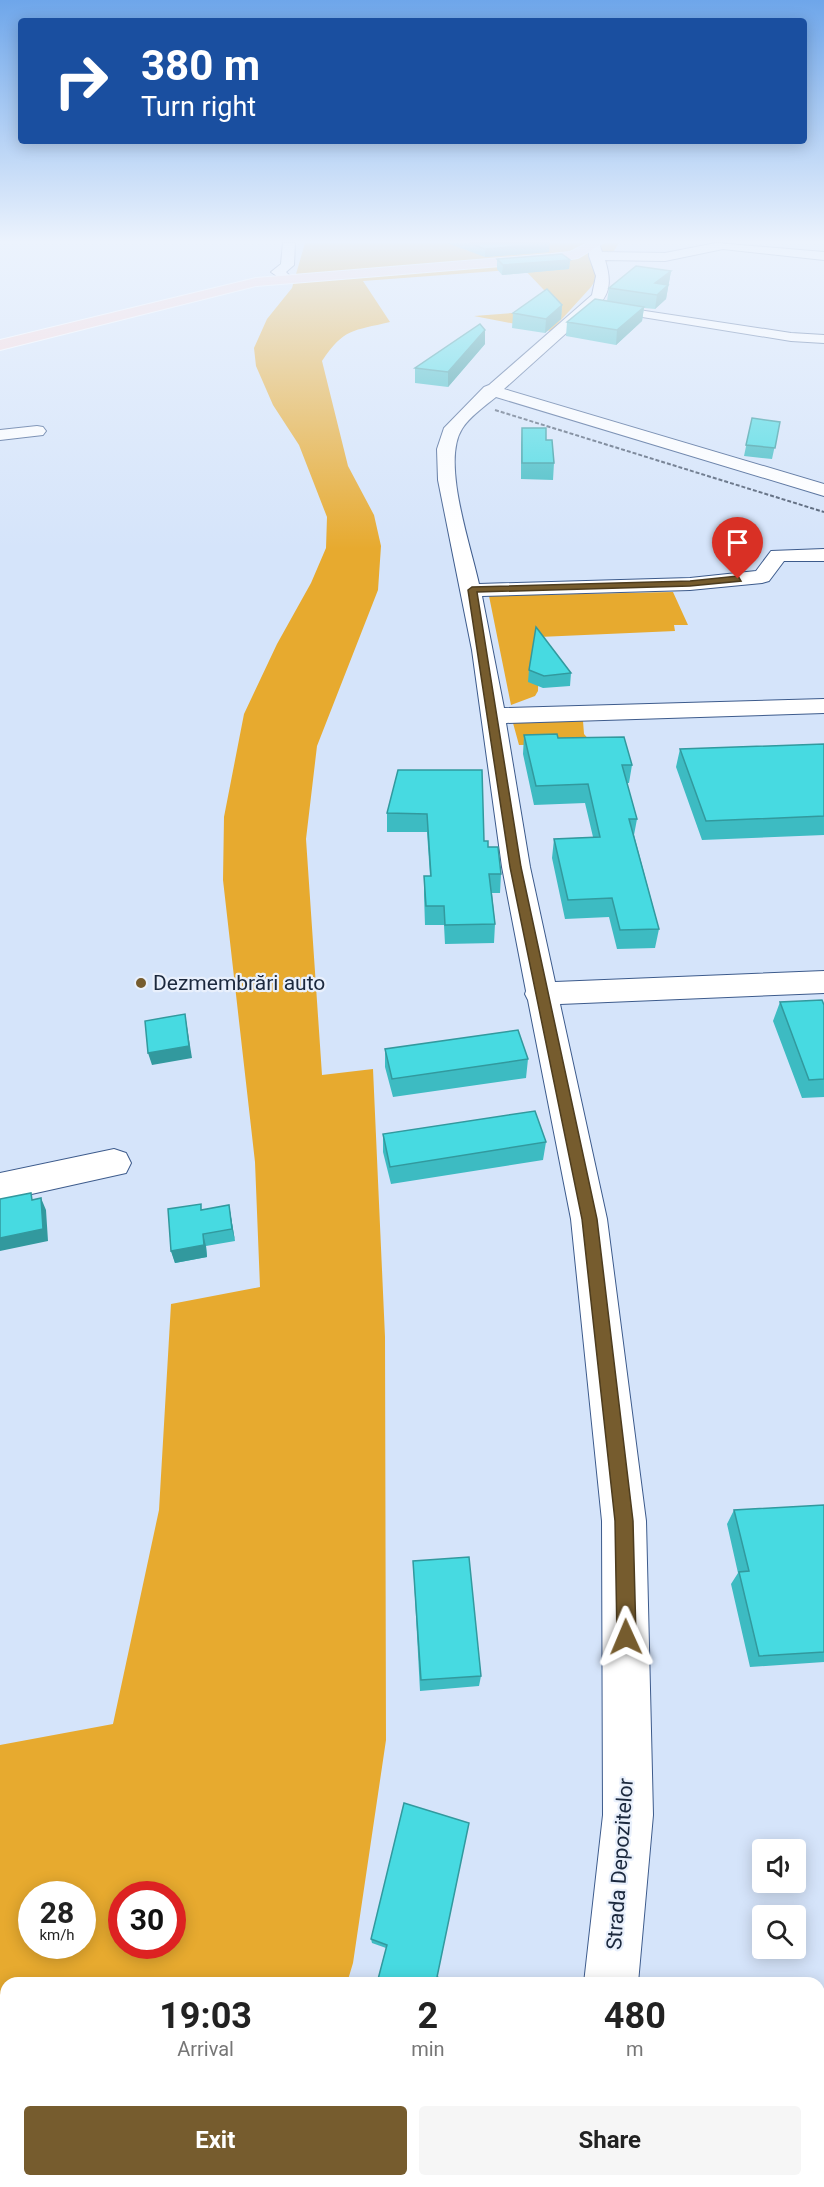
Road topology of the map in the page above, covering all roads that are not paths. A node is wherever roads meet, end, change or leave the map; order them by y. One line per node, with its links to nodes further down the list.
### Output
1 (542, 345): 2 (street, Strada Depozitelor)
2 (490, 390): 5 (street); 7 (street, Strada Depozitelor)
3 (37, 431): 4 (street)
4 (0, 435)
5 (824, 490)
6 (824, 555): 7 (street)
7 (472, 590): 9 (street, Strada Depozitelor)
8 (824, 706): 9 (street)
9 (493, 716): 11 (street, Strada Depozitelor)
10 (824, 982): 11 (street)
11 (540, 994): 14 (street, Strada Depozitelor)
12 (114, 1163): 13 (street)
13 (0, 1187)
14 (611, 1977)

